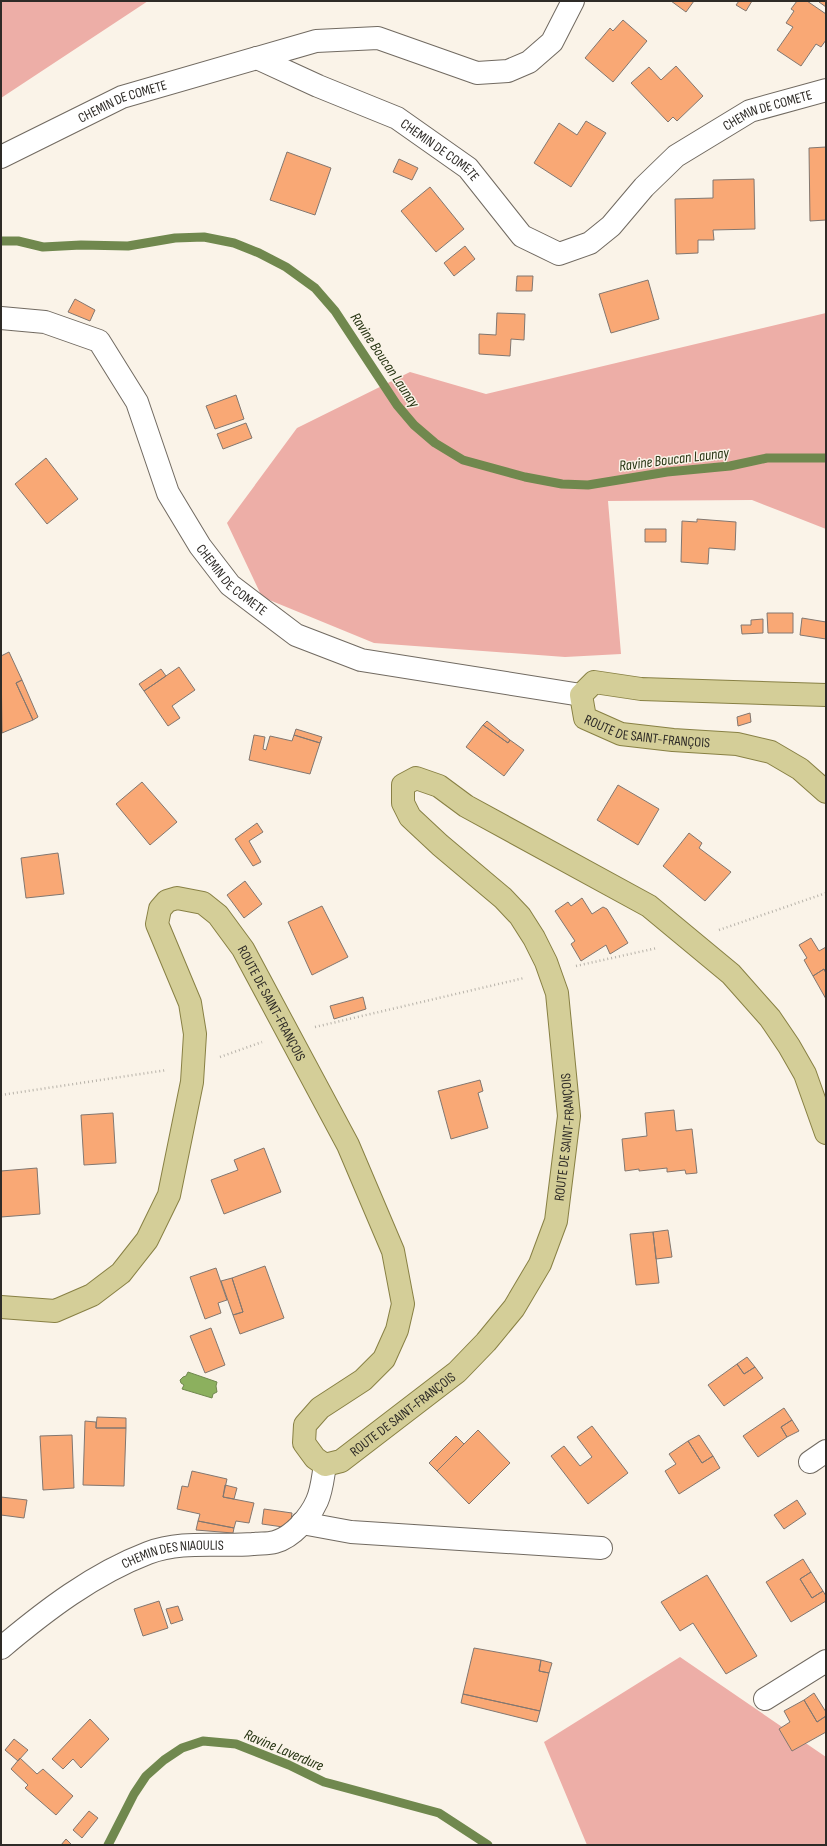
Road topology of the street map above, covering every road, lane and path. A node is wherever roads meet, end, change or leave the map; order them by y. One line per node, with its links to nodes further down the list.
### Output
1 (574, 1): 2 (street)
2 (257, 58): 3 (street, CHEMIN DE COMETE); 4 (street, CHEMIN DE COMETE)
3 (826, 90)
4 (1, 157)
5 (1, 318): 6 (street, CHEMIN DE COMETE)
6 (581, 695): 7 (main road, ROUTE DE SAINT-FRANÇOIS); 8 (main road, ROUTE DE SAINT-FRANÇOIS)
7 (826, 695)
8 (826, 792)
9 (826, 893): 10 (path)
10 (689, 940): 11 (path); 11 (main road, ROUTE DE SAINT-FRANÇOIS); 15 (main road, ROUTE DE SAINT-FRANÇOIS)
11 (550, 972): 12 (path); 17 (main road, ROUTE DE SAINT-FRANÇOIS)
12 (288, 1033): 13 (path); 13 (main road, ROUTE DE SAINT-FRANÇOIS); 17 (main road, ROUTE DE SAINT-FRANÇOIS)
13 (193, 1066): 14 (path); 16 (main road, ROUTE DE SAINT-FRANÇOIS)
14 (1, 1095)
15 (826, 1133)
16 (1, 1307)
17 (325, 1465): 18 (street, CHEMIN DES NIAOULIS)
18 (302, 1523): 19 (street); 20 (street, CHEMIN DES NIAOULIS)
19 (601, 1548)
20 (1, 1648)
21 (826, 1661): 22 (street)
22 (765, 1698)

